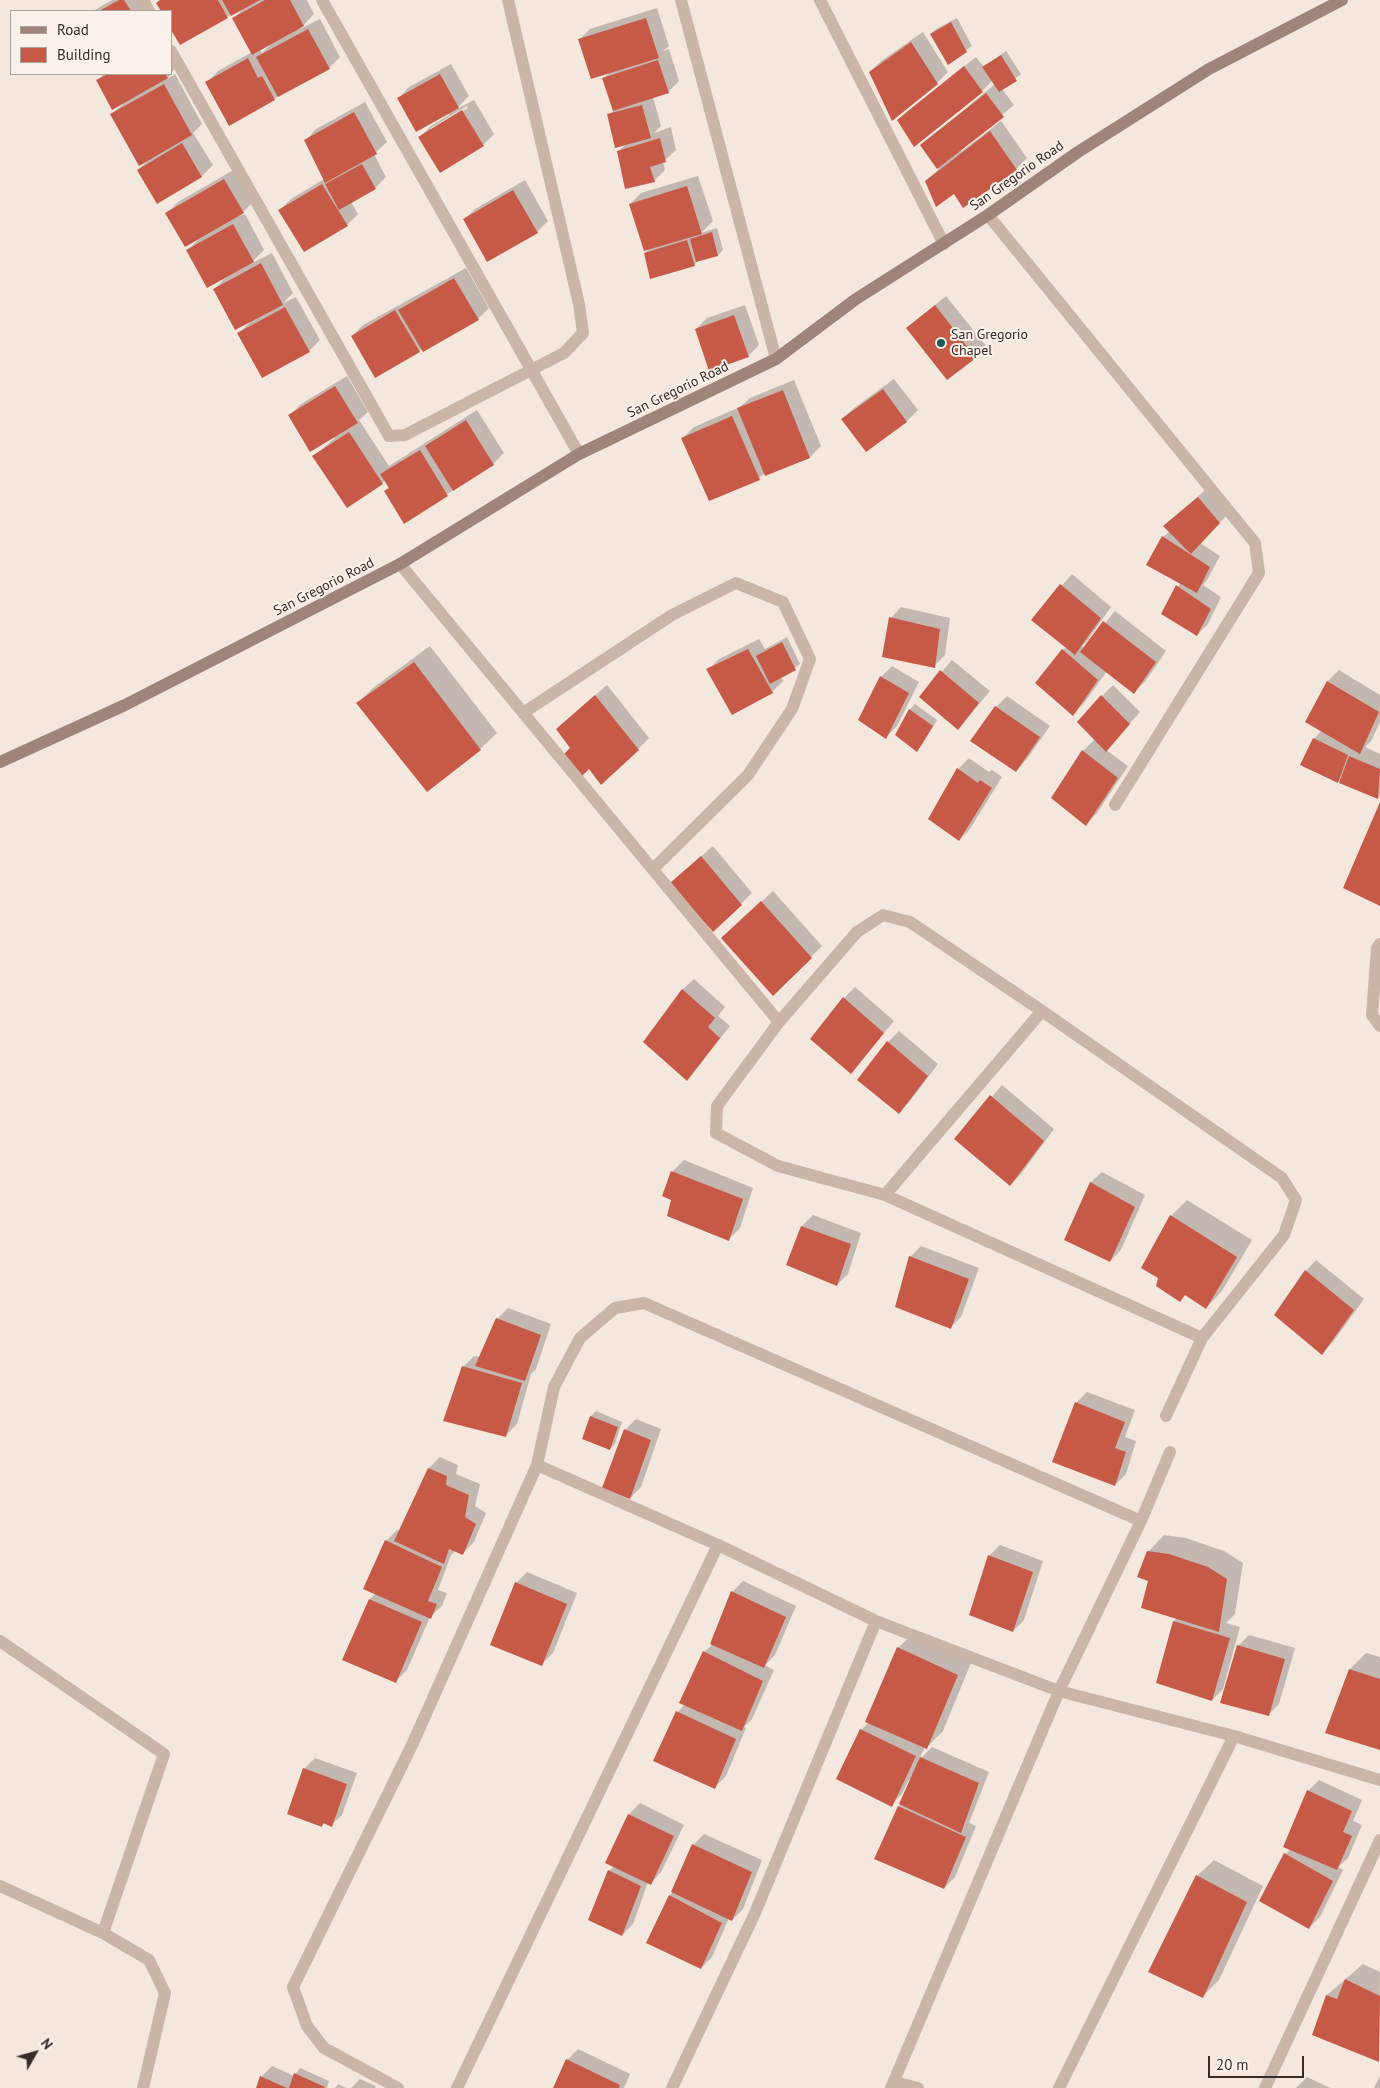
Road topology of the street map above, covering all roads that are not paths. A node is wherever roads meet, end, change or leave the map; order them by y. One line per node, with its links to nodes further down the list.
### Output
1 (322, 0): 10 (street)
2 (508, 0): 10 (street)
3 (682, 0): 9 (street)
4 (820, 0): 8 (street)
5 (1342, 0): 7 (street, San Gregorio Road)
6 (172, 53): 10 (street)
7 (988, 215): 8 (street, San Gregorio Road); 15 (street)
8 (944, 244): 9 (street, San Gregorio Road)
9 (776, 359): 11 (street, San Gregorio Road)
10 (531, 369): 11 (street)
11 (580, 454): 12 (street, San Gregorio Road)
12 (400, 564): 13 (street); 14 (street, San Gregorio Road)
13 (523, 713): 16 (street); 16 (street)
14 (0, 762)
15 (1115, 806)
16 (653, 869): 19 (street)
17 (1380, 944): 20 (street)
18 (1042, 1011): 19 (street); 21 (street); 22 (street)
19 (779, 1022): 21 (street)
20 (1380, 1026)
21 (885, 1196): 22 (street)
22 (1202, 1338): 23 (street)
23 (1166, 1416)
24 (1170, 1452): 26 (street)
25 (537, 1465): 26 (street); 27 (street); 38 (street)
26 (1141, 1521): 30 (street)
27 (718, 1545): 28 (street); 39 (street)
28 (876, 1621): 30 (street); 40 (street)
29 (0, 1641): 35 (street)
30 (1058, 1691): 31 (street); 36 (street)
31 (1234, 1736): 32 (street); 42 (street)
32 (1380, 1780)
33 (1380, 1840): 43 (street)
34 (0, 1886): 35 (street)
35 (103, 1933): 37 (street)
36 (893, 2085): 41 (street)
37 (143, 2088)
38 (398, 2088)
39 (457, 2088)
40 (672, 2088)
41 (918, 2088)
42 (1059, 2088)
43 (1265, 2088)

